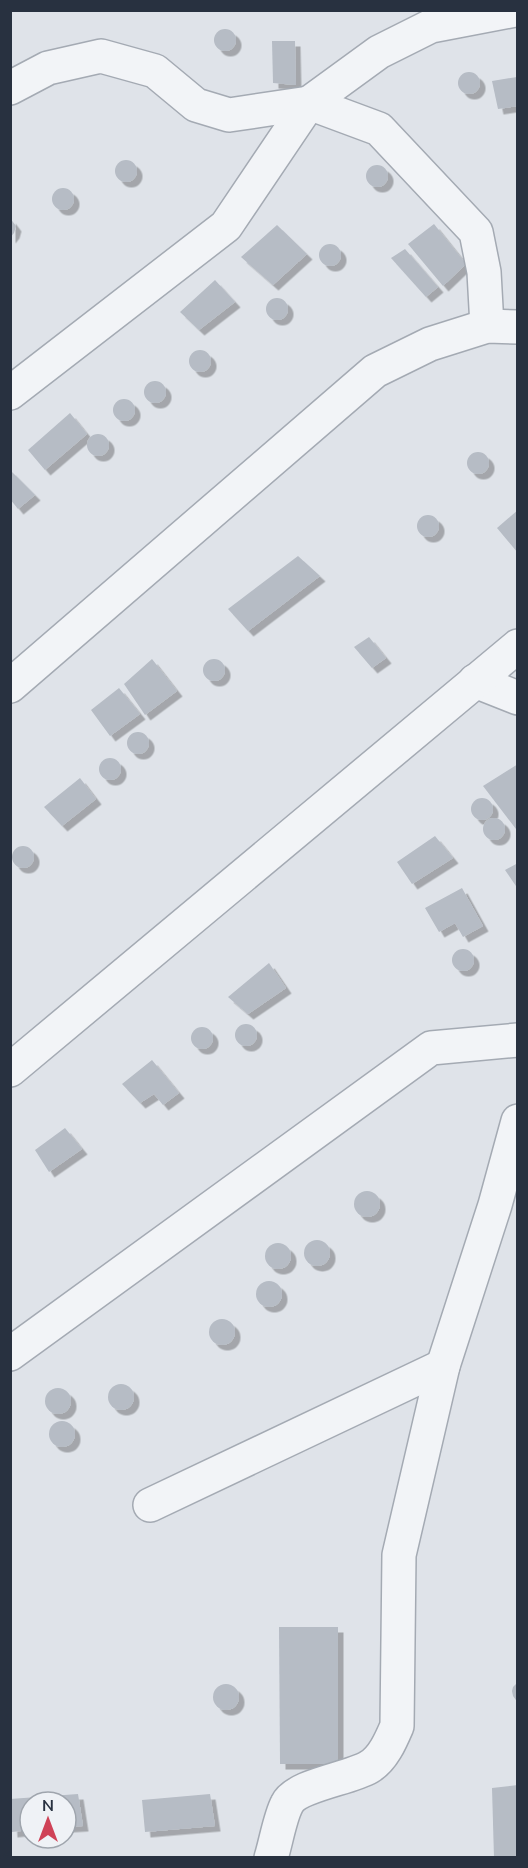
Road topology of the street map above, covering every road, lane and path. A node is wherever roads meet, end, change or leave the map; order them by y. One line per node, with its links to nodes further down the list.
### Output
1 (514, 10): 3 (street)
2 (10, 88): 3 (street)
3 (309, 103): 4 (street); 5 (street)
4 (502, 326): 8 (street)
5 (10, 393)
6 (518, 646): 7 (street)
7 (475, 681): 9 (street); 11 (street)
8 (10, 686)
9 (518, 698)
10 (518, 1040): 14 (street)
11 (10, 1070)
12 (518, 1121): 13 (street)
13 (506, 1201): 15 (street)
14 (10, 1354)
15 (443, 1366): 16 (street); 17 (street)
16 (150, 1505)
17 (272, 1857)

